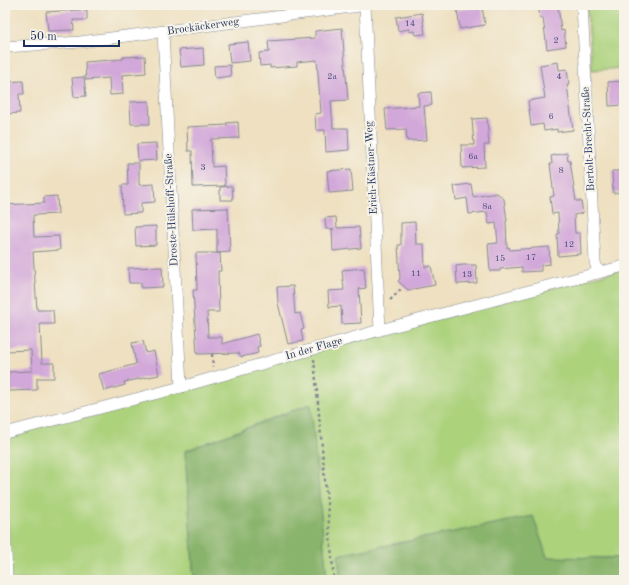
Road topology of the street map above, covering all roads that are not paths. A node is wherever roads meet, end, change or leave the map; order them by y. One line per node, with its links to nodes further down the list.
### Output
1 (366, 5): 3 (street, Brockäckerweg); 8 (street, Erich-Kästner-Weg)
2 (582, 5): 7 (street, Bertolt-Brecht-Straße)
3 (352, 6): 4 (street, Brockäckerweg)
4 (163, 32): 5 (street, Brockäckerweg); 9 (street, Droste-Hülshoff-Straße)
5 (5, 47)
6 (624, 266): 7 (street, In der Flage)
7 (598, 273): 8 (street, In der Flage)
8 (380, 330): 9 (street, In der Flage)
9 (182, 387): 10 (street, In der Flage)
10 (5, 433)
11 (5, 526): 12 (street)
12 (8, 580)

